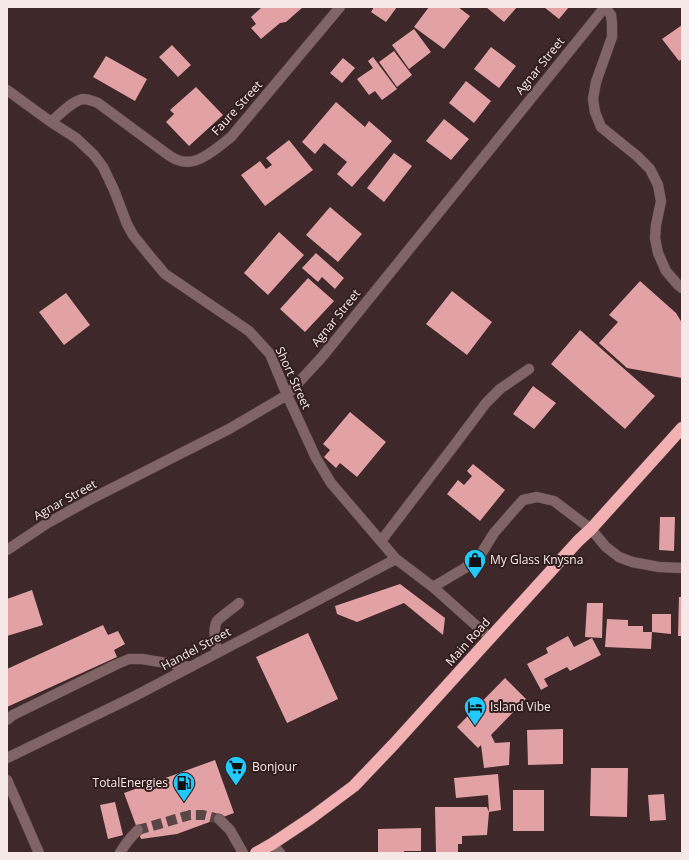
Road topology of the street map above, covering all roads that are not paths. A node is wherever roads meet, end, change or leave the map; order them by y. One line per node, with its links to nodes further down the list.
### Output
1 (340, 7): 4 (street, Faure Street)
2 (605, 7): 5 (street); 7 (street, Agnar Street)
3 (7, 90): 4 (street, Short Street)
4 (51, 122): 7 (street, Short Street)
5 (682, 288)
6 (529, 369): 10 (street)
7 (287, 395): 10 (street, Short Street); 11 (street, Agnar Street)
8 (682, 428): 9 (highway, Main Road)
9 (590, 529): 13 (street); 14 (street); 16 (highway, Main Road)
10 (381, 541): 12 (street, Short Street)
11 (7, 550)
12 (396, 558): 14 (street, Short Street); 17 (street, Handel Street)
13 (682, 568)
14 (433, 587): 16 (street, Short Street)
15 (239, 603): 17 (street)
16 (490, 638): 24 (highway, Main Road)
17 (217, 653): 18 (street, Handel Street)
18 (191, 667): 19 (street); 20 (street, Handel Street)
19 (7, 720)
20 (7, 758)
21 (7, 780): 25 (street)
22 (219, 819): 27 (street)
23 (138, 830): 26 (street)
24 (276, 848): 28 (highway, Main Road)
25 (38, 853)
26 (120, 853)
27 (243, 853)
28 (256, 853)

